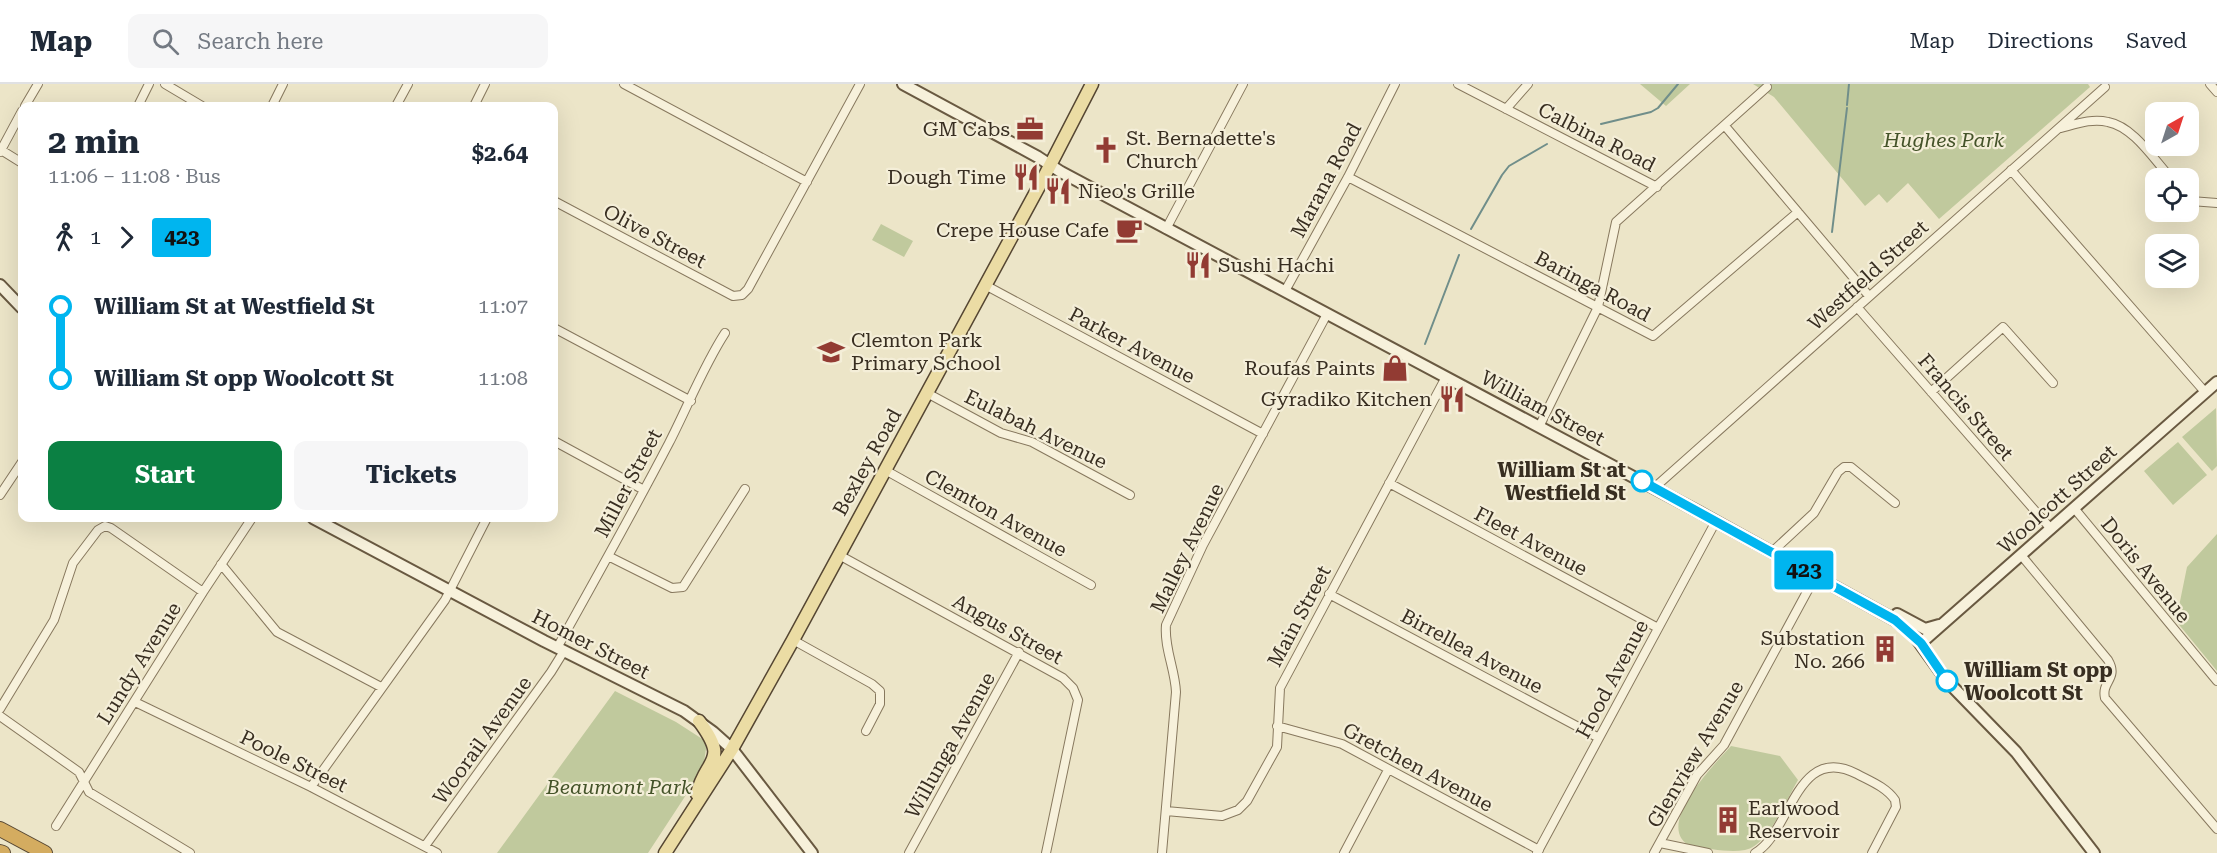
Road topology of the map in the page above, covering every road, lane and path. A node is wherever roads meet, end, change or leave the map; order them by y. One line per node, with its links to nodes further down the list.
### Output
1 (38, 84): 19 (street)
2 (149, 84): 20 (street)
3 (165, 84): 21 (street)
4 (282, 84): 22 (street)
5 (408, 84): 23 (street)
6 (485, 84): 24 (street)
7 (624, 84): 35 (street)
8 (860, 84): 35 (street)
9 (903, 84): 31 (main road, William Street)
10 (1092, 84): 31 (main road, Bexley Road)
11 (1243, 84): 41 (street)
12 (1395, 84): 34 (street, Marana Road)
13 (1458, 84): 25 (street, Calbina Road)
14 (1528, 84): 25 (street)
15 (2210, 84): 18 (street)
16 (1767, 87): 27 (street)
17 (2105, 87): 28 (street, Westfield Street)
18 (2217, 92)
19 (27, 102)
20 (140, 102)
21 (195, 102)
22 (274, 102)
23 (398, 102)
24 (476, 102)
25 (1506, 110): 36 (street, Calbina Road)
26 (18, 118): 29 (street)
27 (1725, 126): 36 (street); 40 (street)
28 (2060, 129): 32 (street); 33 (street, Westfield Street)
29 (0, 151): 30 (street)
30 (18, 160)
31 (1050, 165): 41 (main road, William Street); 43 (main road, Bexley Road)
32 (2162, 168)
33 (2011, 170): 45 (street, Westfield Street); 56 (street)
34 (1348, 177): 44 (street, Marana Road); 47 (street, Baringa Road)
35 (807, 182): 38 (street, Olive Street)
36 (1657, 187): 47 (street)
37 (2199, 202): 39 (street)
38 (558, 203)
39 (2217, 203)
40 (1798, 212): 45 (street); 47 (street, Baringa Road)
41 (1166, 229): 44 (main road, William Street)
42 (0, 285): 46 (main road)
43 (985, 285): 57 (main road, Bexley Road); 60 (street, Parker Avenue)
44 (1284, 291): 49 (main road, William Street)
45 (1869, 296): 48 (street, Westfield Street)
46 (18, 304)
47 (1598, 307): 59 (street)
48 (1857, 307): 55 (street, Francis Street); 65 (street, Westfield Street)
49 (1327, 314): 52 (main road, William Street); 60 (street, Malley Avenue)
50 (558, 330): 58 (street)
51 (725, 333): 58 (street, Miller Street)
52 (1446, 377): 59 (main road, William Street); 64 (street, Main Street)
53 (2217, 382): 56 (main road, Woolcott Street)
54 (2053, 383): 55 (street)
55 (1931, 392): 76 (street, Francis Street)
56 (2205, 392): 71 (main road, Woolcott Street)
57 (927, 393): 63 (main road, Bexley Road); 69 (street, Eulabah Avenue)
58 (691, 401): 67 (street, Miller Street)
59 (1539, 427): 65 (main road, William Street)
60 (1263, 434): 108 (street, Malley Avenue)
61 (558, 443): 67 (street)
62 (18, 468): 68 (street)
63 (885, 470): 78 (main road, Bexley Road); 83 (street, Clemton Avenue)
64 (1389, 483): 86 (street, Main Street); 89 (street, Fleet Avenue)
65 (1654, 488): 72 (main road, William Street)
66 (745, 489): 80 (street)
67 (644, 490): 80 (street, Miller Street)
68 (0, 495)
69 (1130, 495)
70 (1895, 503): 77 (street)
71 (2074, 508): 76 (main road, Woolcott Street); 94 (street, Doris Avenue)
72 (1716, 521): 77 (main road, William Street); 89 (street, Hood Avenue)
73 (249, 522): 81 (street, Lundy Avenue)
74 (321, 522): 84 (main road, Homer Street)
75 (485, 522): 84 (street)
76 (2051, 529): 79 (main road, Woolcott Street)
77 (1772, 552): 82 (main road, William Street)
78 (838, 555): 90 (main road, Bexley Road); 93 (street, Angus Street)
79 (2021, 555): 88 (main road, Woolcott Street); 110 (street)
80 (608, 556): 92 (street, Miller Street)
81 (221, 564): 85 (street, Lundy Avenue); 95 (street)
82 (1815, 577): 87 (main road, William Street); 113 (street, Glenview Avenue)
83 (1091, 585)
84 (449, 590): 92 (main road, Homer Street); 95 (street)
85 (203, 592): 96 (street, Lundy Avenue); 97 (street)
86 (1329, 594): 100 (street, Main Street); 102 (street, Birrellea Avenue)
87 (1869, 605): 88 (main road); 91 (main road, William Street)
88 (1944, 623): 91 (main road, Woolcott Street)
89 (1658, 628): 102 (street, Hood Avenue)
90 (793, 640): 101 (street); 103 (main road, Bexley Road)
91 (1921, 643): 130 (main road, William Street)
92 (560, 649): 99 (main road, Homer Street); 114 (street, Woorail Avenue)
93 (1019, 652): 122 (street, Willunga Avenue); 123 (street, Angus Street)
94 (2217, 681)
95 (381, 687): 106 (street)
96 (135, 702): 105 (street, Lundy Avenue); 106 (street, Poole Street)
97 (0, 709)
98 (0, 716): 105 (street)
99 (699, 721): 103 (main road, Homer Street); 107 (main road)
100 (1277, 726): 104 (street, Gretchen Avenue); 108 (street, Main Street)
101 (866, 731)
102 (1599, 738): 115 (street, Hood Avenue)
103 (732, 749): 107 (main road, Bexley Road); 121 (main road, Homer Street)
104 (1388, 770): 115 (street, Gretchen Avenue); 125 (street)
105 (84, 782): 109 (street, Lundy Avenue); 118 (street)
106 (311, 787): 114 (street, Poole Street)
107 (695, 807): 120 (main road, Bexley Road)
108 (1166, 811): 124 (street, Malley Avenue)
109 (56, 826)
110 (2217, 829)
111 (0, 830): 117 (highway)
112 (0, 839): 116 (highway)
113 (1660, 843): 126 (street, Glenview Avenue); 127 (street)
114 (424, 846): 119 (street, Poole Street)
115 (1538, 851)
116 (32, 853)
117 (45, 853)
118 (190, 853)
119 (437, 853)
120 (665, 853)
121 (812, 853)
122 (909, 853)
123 (1046, 853)
124 (1162, 853)
125 (1344, 853)
126 (1654, 853)
127 (1708, 853)
128 (1755, 853): 129 (street)
129 (1872, 853)
130 (2094, 853)

